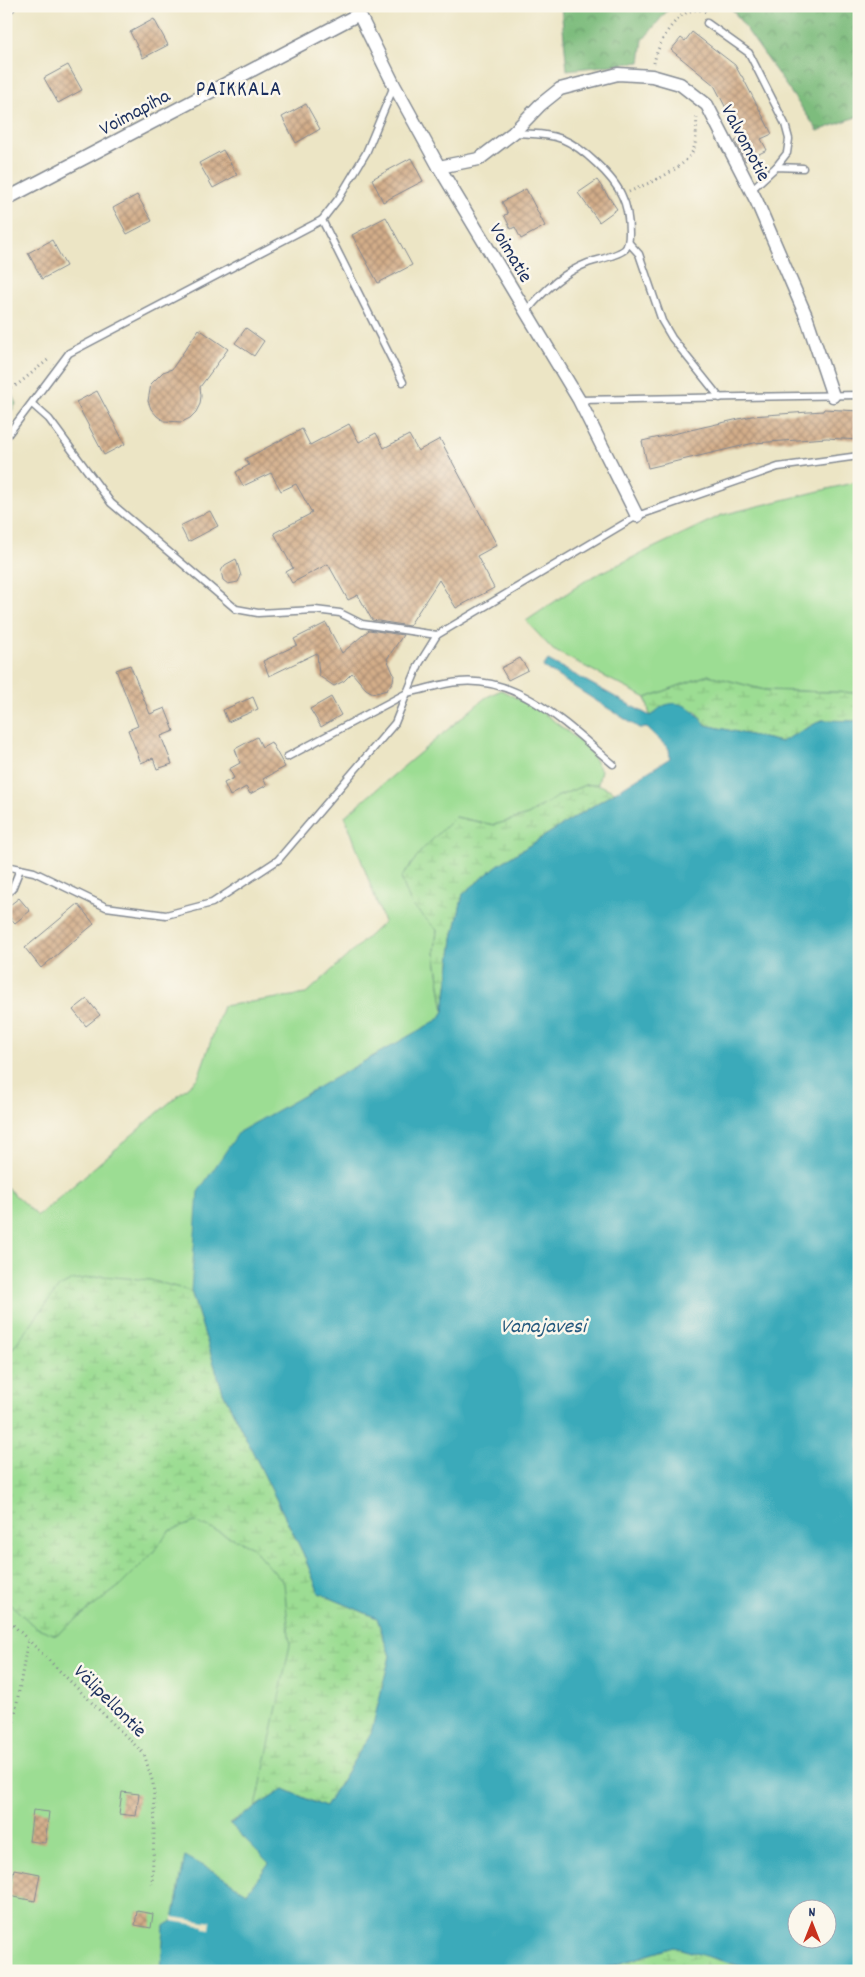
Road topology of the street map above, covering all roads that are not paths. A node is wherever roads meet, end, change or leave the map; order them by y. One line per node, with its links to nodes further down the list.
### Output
1 (357, 10): 3 (street, Voimatie); 9 (street, Voimapiha)
2 (707, 23): 6 (lane)
3 (394, 85): 5 (street, Voimatie); 10 (lane)
4 (513, 133): 5 (street, Valvomotie); 8 (street, Valvomotie); 11 (lane)
5 (439, 167): 12 (street, Voimatie)
6 (776, 167): 7 (lane); 8 (lane)
7 (802, 168)
8 (751, 190): 15 (street, Valvomotie)
9 (6, 199)
10 (322, 220): 13 (lane); 18 (lane)
11 (629, 243): 12 (lane); 16 (lane)
12 (526, 312): 17 (street, Voimatie)
13 (403, 382)
14 (859, 395): 15 (lane)
15 (832, 396): 16 (lane)
16 (720, 398): 17 (lane)
17 (579, 400): 21 (street, Voimatie)
18 (32, 404): 19 (lane); 22 (lane)
19 (6, 437)
20 (859, 456): 21 (lane)
21 (637, 516): 22 (lane)
22 (437, 635): 23 (lane)
23 (407, 693): 24 (lane); 25 (lane); 27 (lane)
24 (287, 757)
25 (613, 764)
26 (6, 866): 27 (lane)
27 (20, 869): 28 (lane)
28 (6, 895)

